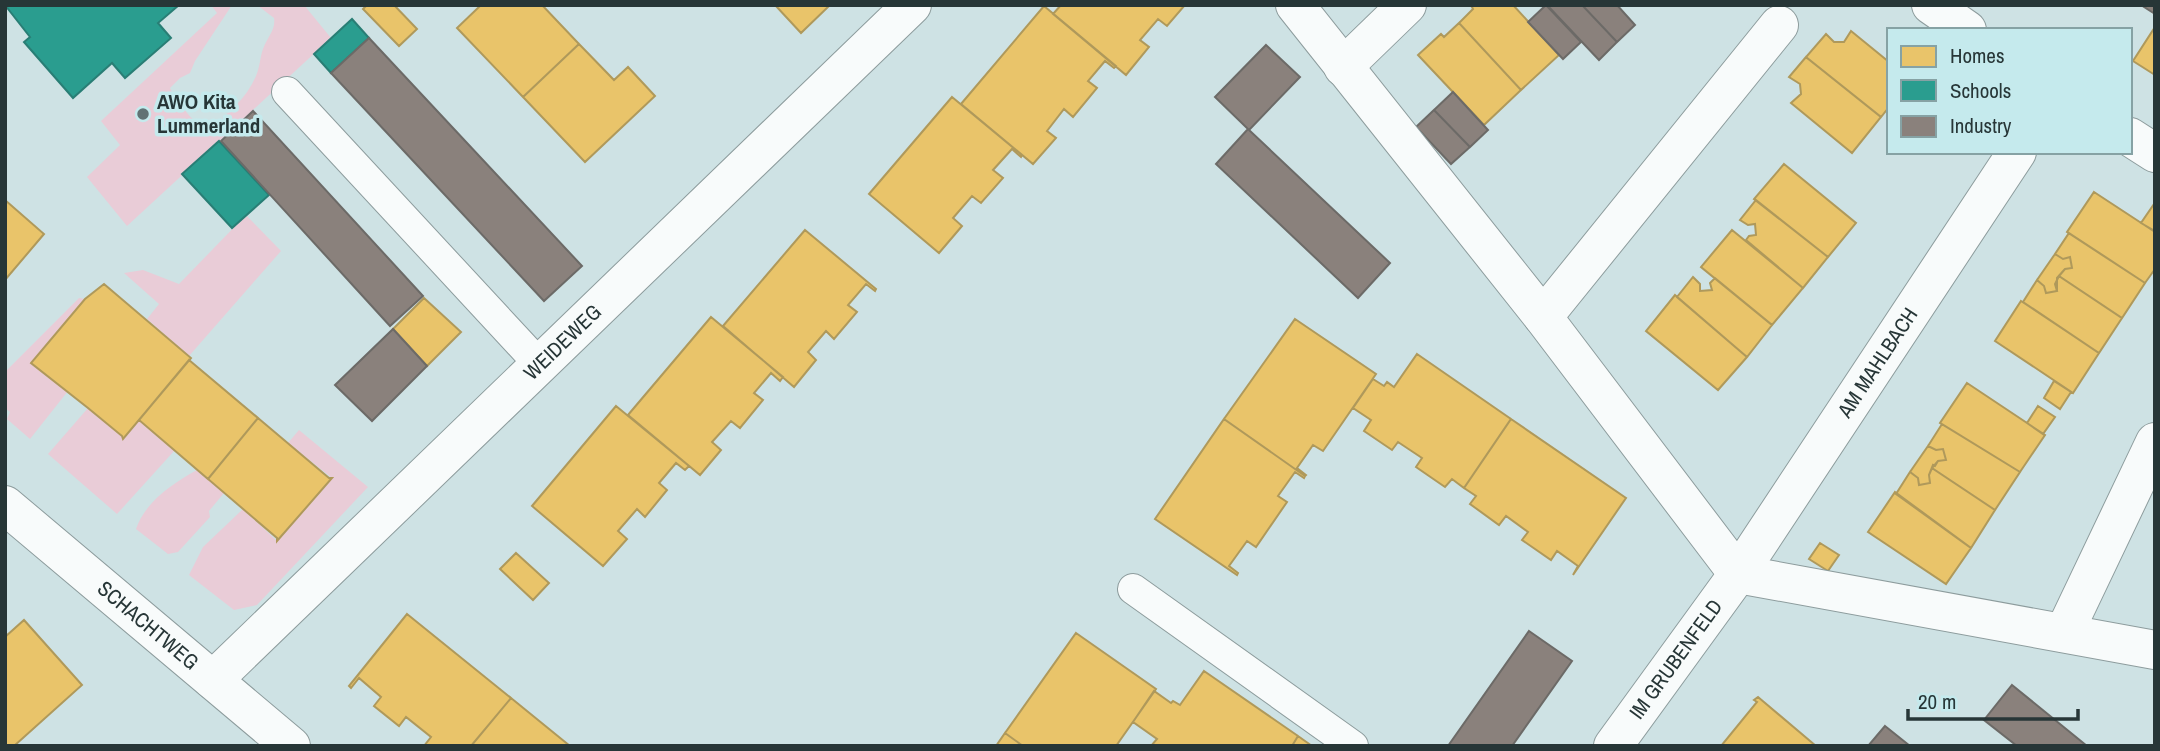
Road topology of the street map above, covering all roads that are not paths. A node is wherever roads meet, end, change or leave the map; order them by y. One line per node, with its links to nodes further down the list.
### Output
1 (912, 5): 13 (street, WEIDEWEG)
2 (1295, 5): 7 (street)
3 (1406, 5): 7 (street)
4 (1931, 5): 6 (street)
5 (1779, 25): 12 (street)
6 (1964, 28)
7 (1343, 67): 12 (street)
8 (287, 92): 13 (lane)
9 (2132, 138): 10 (street)
10 (2155, 153)
11 (2016, 154): 16 (street, AM MAHLBACH)
12 (1543, 317): 16 (street)
13 (540, 365): 20 (street, WEIDEWEG)
14 (2155, 442): 18 (street)
15 (5, 505): 20 (street, SCHACHTWEG)
16 (1738, 573): 18 (street); 23 (street, IM GRUBENFELD)
17 (1133, 589): 22 (lane)
18 (2064, 633): 19 (street)
19 (2155, 650)
20 (214, 680): 21 (street, SCHACHTWEG)
21 (291, 746)
22 (1353, 746)
23 (1613, 746)

